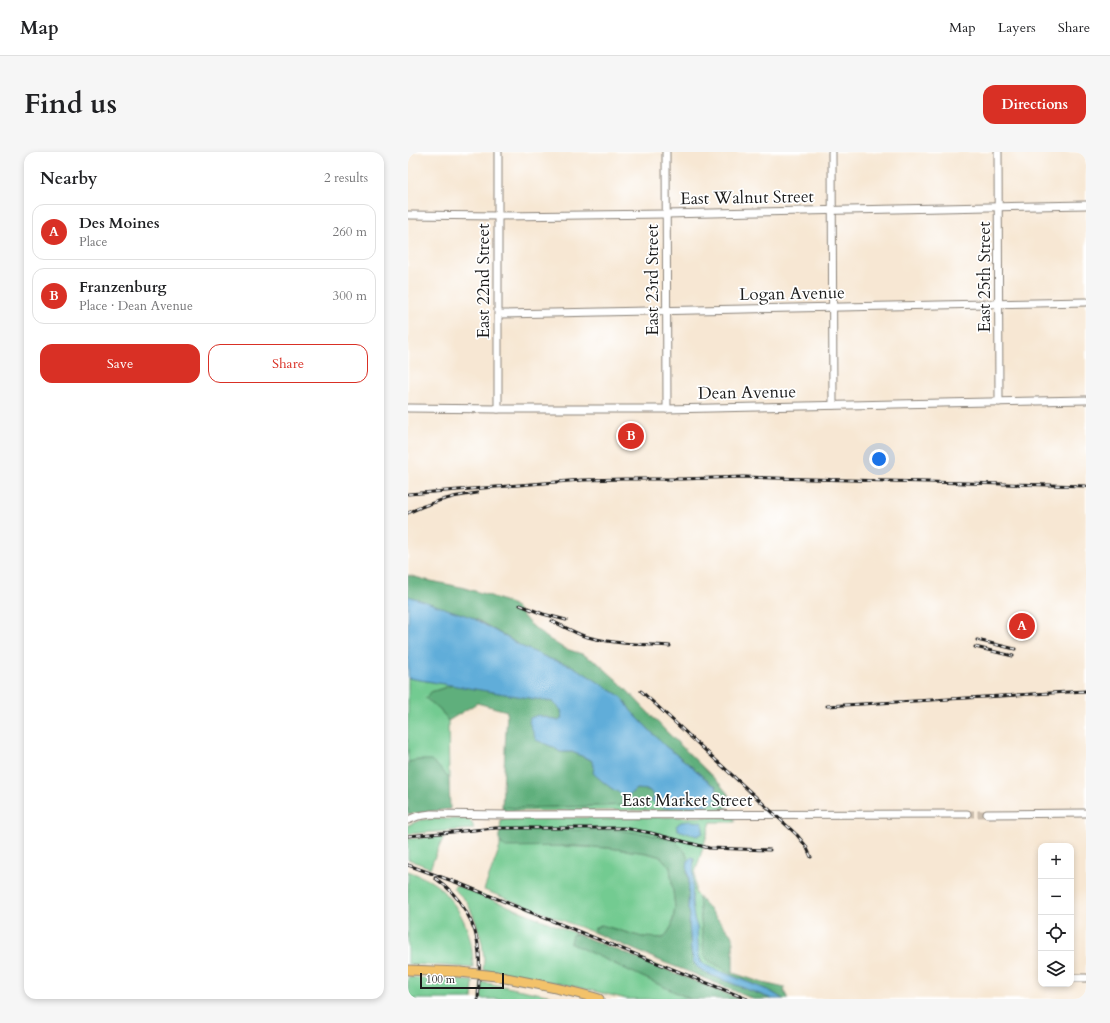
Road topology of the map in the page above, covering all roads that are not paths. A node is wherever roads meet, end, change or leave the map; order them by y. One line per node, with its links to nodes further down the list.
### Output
1 (498, 152): 10 (street, East 22nd Street)
2 (666, 152): 8 (street, East 23rd Street)
3 (832, 152): 7 (street)
4 (998, 152): 6 (street, East 25th Street)
5 (1086, 205): 6 (street, East Walnut Street)
6 (999, 207): 7 (street, East Walnut Street); 12 (street, East 25th Street)
7 (832, 210): 8 (street, East Walnut Street); 13 (street)
8 (666, 214): 10 (street, East Walnut Street); 14 (street, East 23rd Street)
9 (408, 215): 10 (street, East Walnut Street)
10 (498, 216): 15 (street, East 22nd Street)
11 (1086, 302): 12 (street, Logan Avenue)
12 (999, 304): 13 (street, Logan Avenue); 17 (street, East 25th Street)
13 (832, 307): 14 (street, Logan Avenue); 18 (street)
14 (667, 311): 15 (street, Logan Avenue); 21 (street, East 23rd Street)
15 (499, 314): 20 (street, East 22nd Street)
16 (1086, 400): 17 (street, Dean Avenue)
17 (999, 402): 18 (street, Dean Avenue)
18 (833, 405): 21 (street, Dean Avenue)
19 (408, 408): 20 (street, Dean Avenue)
20 (498, 409): 21 (street, Dean Avenue)
21 (667, 409)
22 (1086, 813): 24 (street)
23 (967, 814): 25 (street, East Market Street)
24 (987, 814)
25 (408, 820)
26 (408, 970): 29 (main road, bridge)
27 (1074, 978): 28 (street)
28 (1086, 978)
29 (600, 999)

